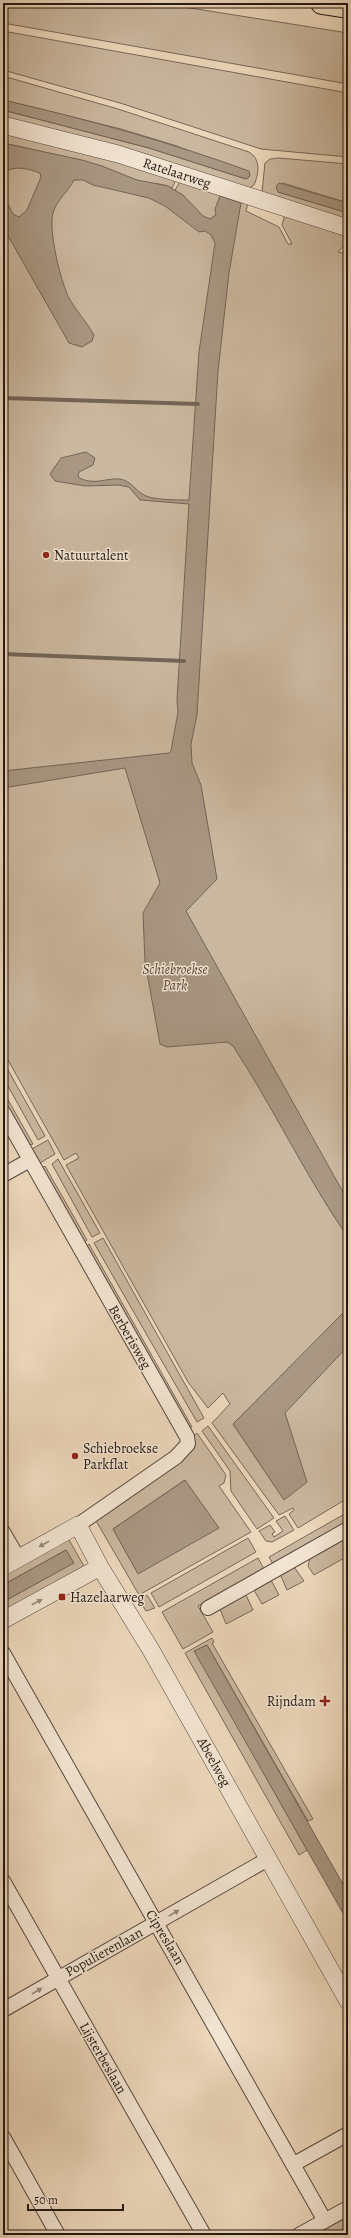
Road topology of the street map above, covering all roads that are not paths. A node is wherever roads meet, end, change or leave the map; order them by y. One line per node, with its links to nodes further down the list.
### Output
1 (322, 3): 2 (highway)
2 (348, 7)
3 (3, 125): 4 (street, Ratelaarweg)
4 (348, 228)
5 (3, 1112): 6 (street, Berberisweg)
6 (30, 1160): 7 (street); 8 (street, Berberisweg)
7 (3, 1175)
8 (78, 1524): 11 (street, one-way to 11); 13 (street, Abeelweg)
9 (348, 1529): 14 (street)
10 (3, 1532): 11 (street)
11 (18, 1558): 12 (street)
12 (3, 1567)
13 (100, 1567): 15 (street, one-way to 13); 17 (street, Abeelweg)
14 (208, 1608)
15 (3, 1620)
16 (3, 1653): 19 (street, Cipreslaan)
17 (268, 1859): 19 (street, Populierenlaan, one-way to 17); 21 (street, Abeelweg)
18 (3, 1881): 20 (street, Lijsterbeslaan)
19 (157, 1923): 20 (street, Populierenlaan); 25 (street, Cipreslaan)
20 (58, 1978): 22 (street, Populierenlaan, one-way to 20); 29 (street, Lijsterbeslaan)
21 (348, 2001)
22 (3, 2010)
23 (348, 2134): 25 (street)
24 (3, 2137): 28 (street)
25 (294, 2164): 27 (street, Cipreslaan)
26 (348, 2208): 27 (street)
27 (326, 2221): 30 (street)
28 (58, 2235)
29 (204, 2235)
30 (299, 2235)

